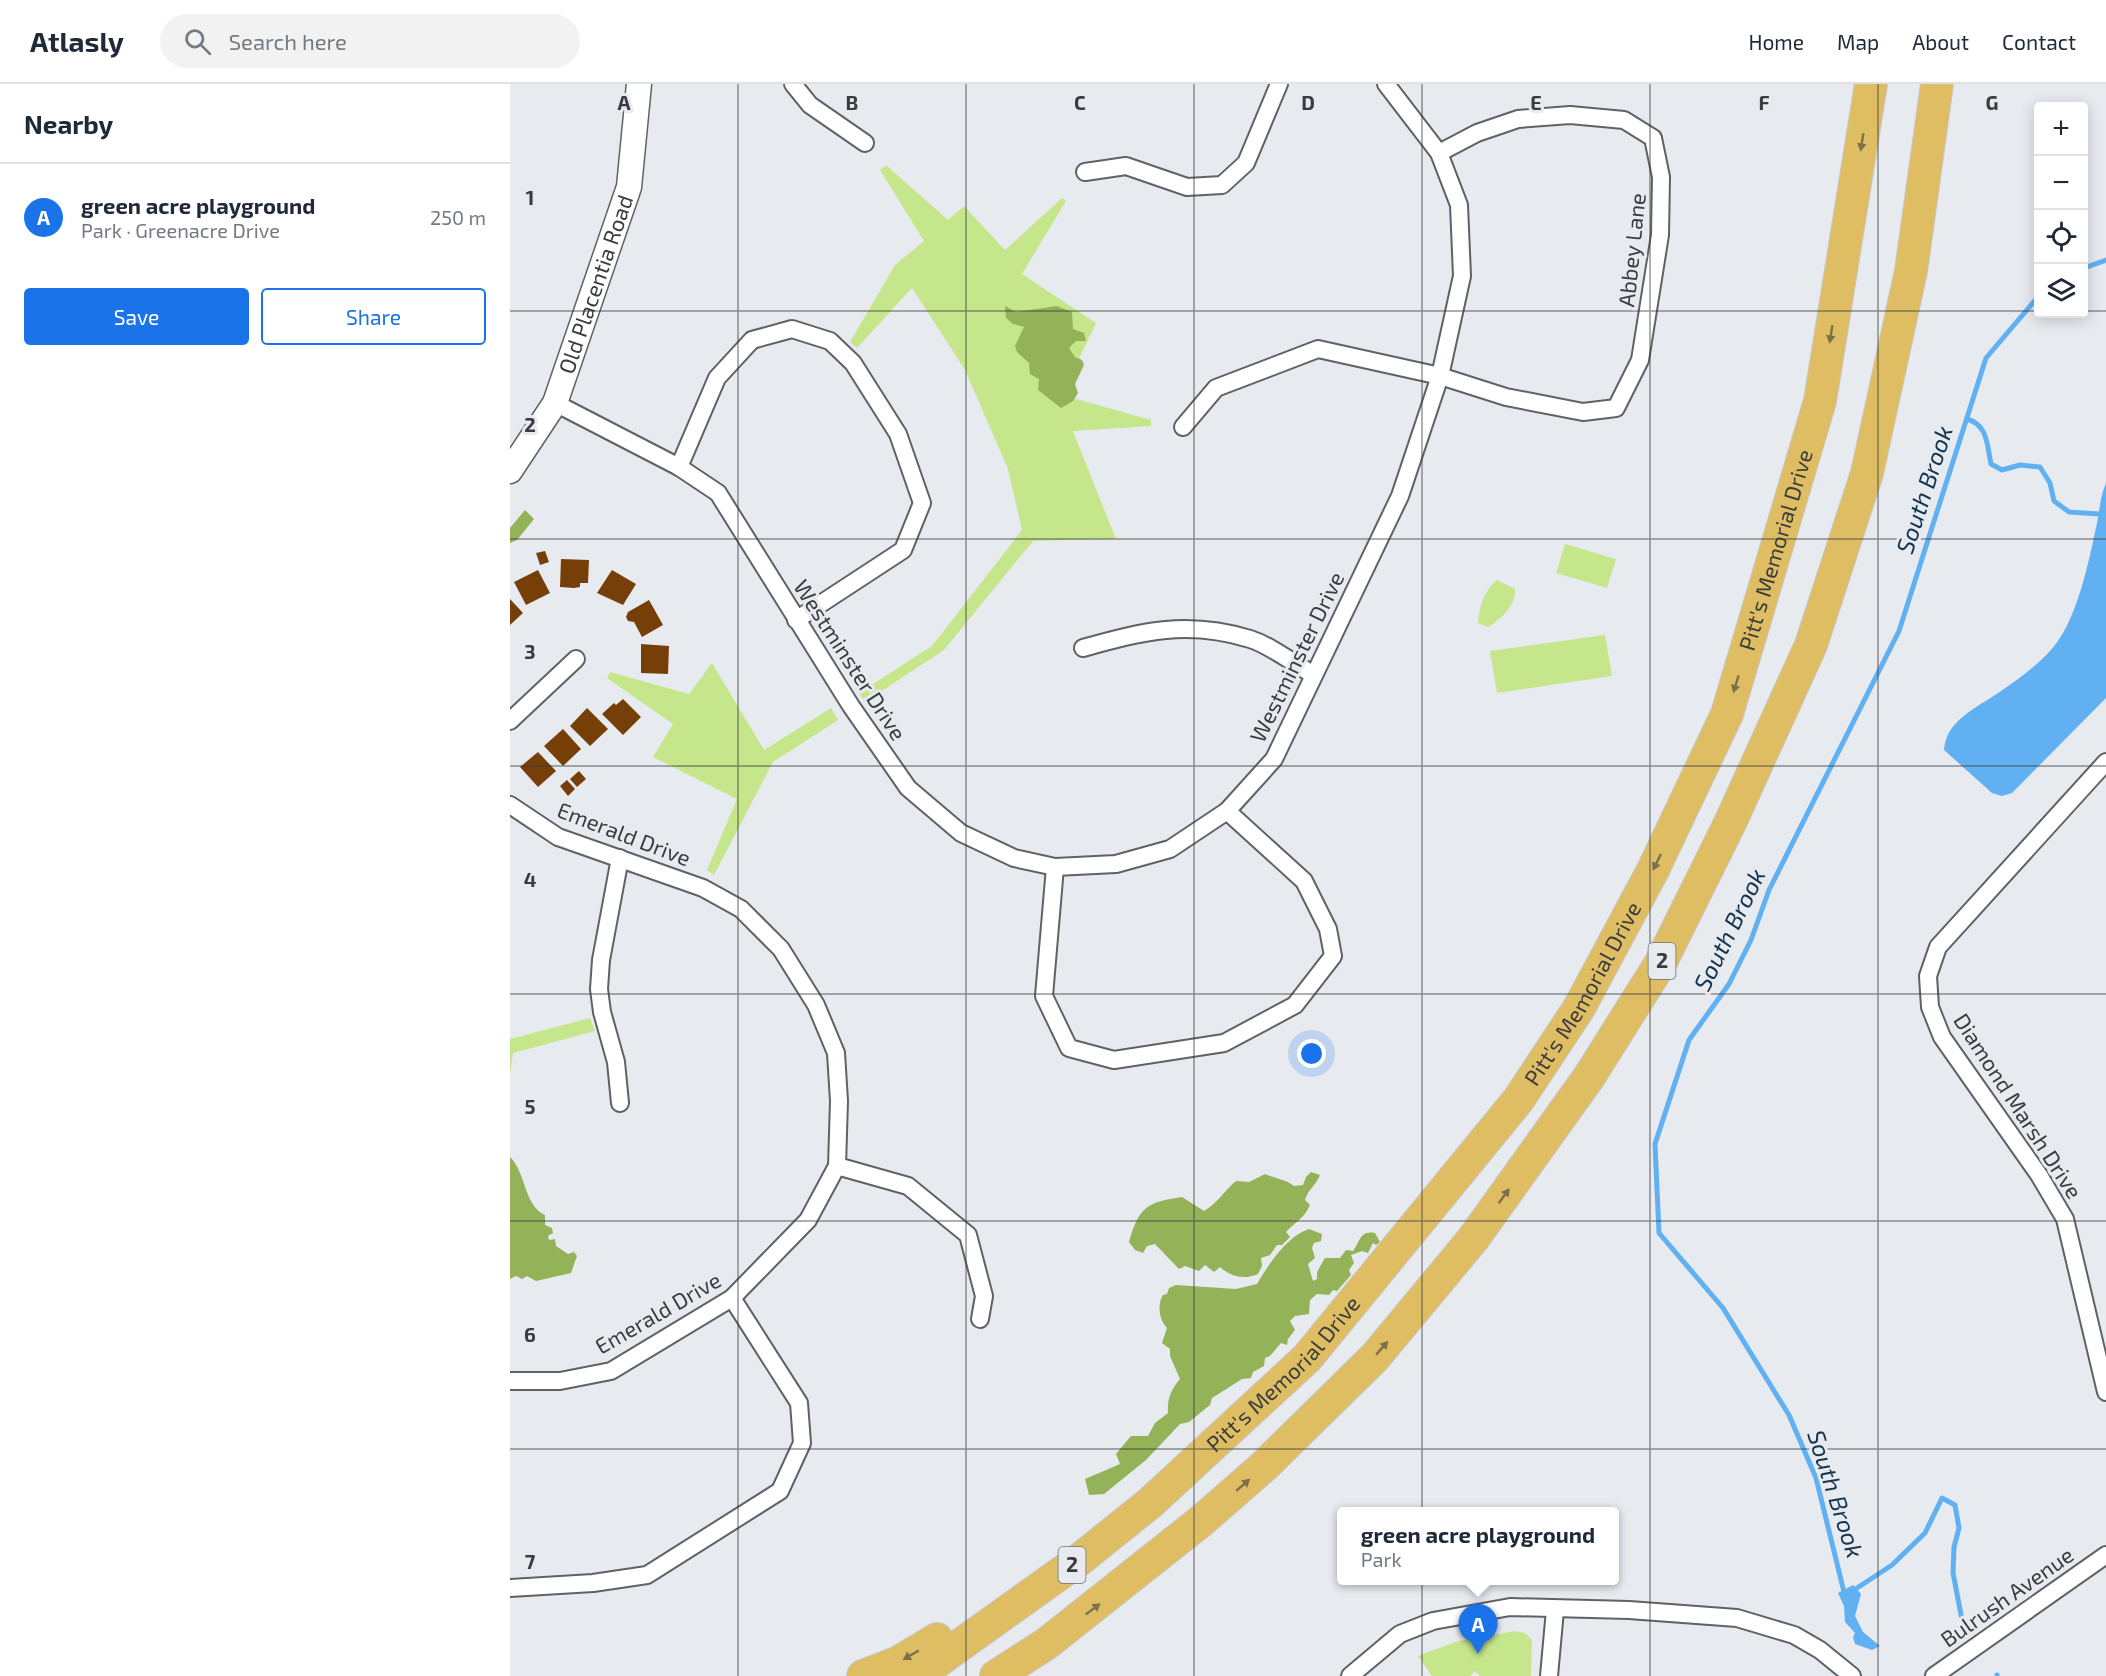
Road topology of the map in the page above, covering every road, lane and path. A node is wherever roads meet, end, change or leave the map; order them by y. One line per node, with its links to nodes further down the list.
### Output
1 (639, 84): 11 (main road, Old Placentia Road)
2 (793, 84): 7 (street)
3 (1279, 84): 9 (street)
4 (1386, 84): 8 (street, Westminster Drive)
5 (1871, 84): 31 (highway, Pitt's Memorial Drive / 2, one-way to 31)
6 (1937, 84): 35 (highway, Pitt's Memorial Drive / 2, one-way to 6)
7 (865, 143)
8 (1439, 153): 10 (street, Westminster Drive); 10 (street, Abbey Lane)
9 (1085, 172)
10 (1440, 376): 12 (street); 18 (street, Westminster Drive)
11 (555, 403): 13 (street, Westminster Drive); 14 (main road, Old Placentia Road)
12 (1183, 427)
13 (680, 467): 15 (street, Westminster Drive); 15 (street)
14 (510, 471)
15 (796, 620): 24 (street, Westminster Drive)
16 (1083, 648): 18 (street)
17 (576, 659): 19 (street)
18 (1314, 675): 22 (street, Westminster Drive)
19 (510, 721)
20 (2106, 762): 30 (street, Diamond Marsh Drive)
21 (510, 805): 23 (street, Emerald Drive)
22 (1227, 811): 24 (street, Westminster Drive); 24 (street)
23 (620, 858): 25 (street); 26 (street, Emerald Drive)
24 (1055, 867)
25 (620, 1103)
26 (837, 1166): 27 (street, Emerald Drive); 28 (street)
27 (732, 1298): 29 (street, Emerald Drive); 33 (street)
28 (980, 1319)
29 (510, 1381)
30 (2106, 1392)
31 (1216, 1441): 36 (highway, one-way to 36); 37 (highway, Pitt's Memorial Drive / 2)
32 (2106, 1555): 43 (street, Bulrush Avenue)
33 (510, 1588)
34 (1555, 1610): 40 (street); 41 (street); 42 (street)
35 (1046, 1644): 38 (highway, Pitt's Memorial Drive / 2); 39 (highway)
36 (863, 1676)
37 (917, 1676)
38 (996, 1676)
39 (1006, 1676)
40 (1350, 1676)
41 (1549, 1676)
42 (1852, 1676)
43 (1934, 1676)

